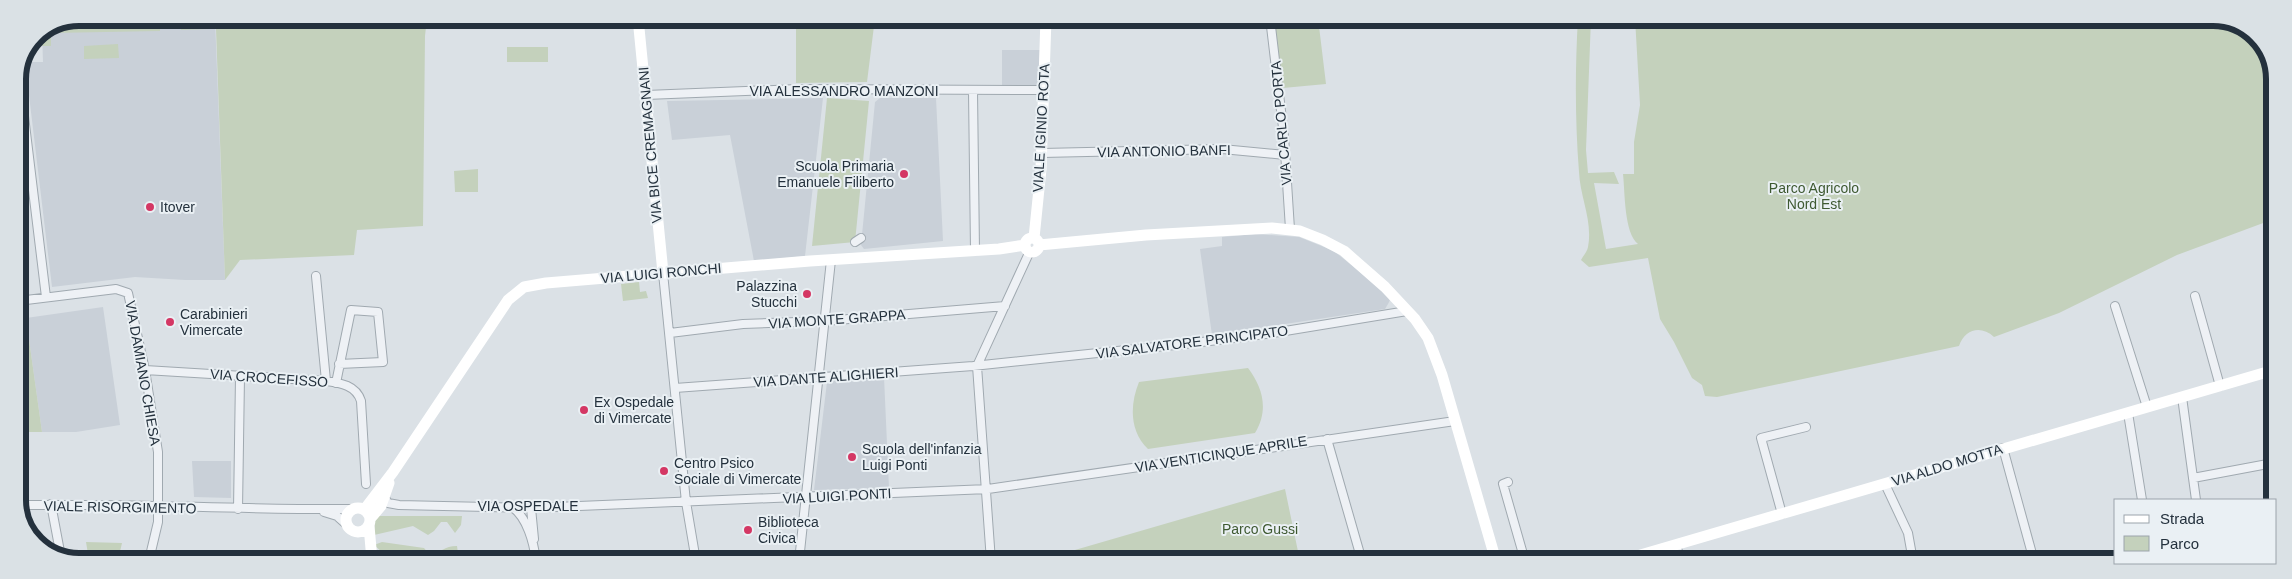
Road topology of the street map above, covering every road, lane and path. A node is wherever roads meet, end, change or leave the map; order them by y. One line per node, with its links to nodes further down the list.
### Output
1 (639, 26): 6 (street, VIA BICE CREMAGNANI)
2 (1046, 26): 4 (street, VIALE IGINIO ROTA)
3 (1271, 26): 9 (street, VIA CARLO PORTA)
4 (1043, 90): 5 (street, VIA ALESSANDRO MANZONI); 8 (street, VIALE IGINIO ROTA)
5 (973, 91): 6 (street, VIA ALESSANDRO MANZONI); 12 (street)
6 (646, 95): 14 (street, VIA BICE CREMAGNANI)
7 (26, 133): 17 (street)
8 (1042, 153): 9 (street, VIA ANTONIO BANFI); 11 (street, VIALE IGINIO ROTA)
9 (1285, 155): 10 (street, VIA CARLO PORTA)
10 (1290, 229): 11 (street); 21 (street)
11 (1032, 245): 12 (street); 19 (street)
12 (975, 251): 13 (street, VIA LUIGI RONCHI)
13 (831, 259): 14 (street, VIA LUIGI RONCHI); 22 (street)
14 (663, 273): 23 (street); 42 (street, VIA LUIGI RONCHI)
15 (316, 276): 30 (street)
16 (2195, 296): 32 (street)
17 (46, 298): 18 (street, VIA DAMIANO CHIESA); 26 (street, VIA DAMIANO CHIESA)
18 (26, 300)
19 (1004, 306): 22 (street, VIA MONTE GRAPPA); 25 (street)
20 (2115, 306): 35 (street)
21 (1406, 311): 25 (street, VIA SALVATORE PRINCIPATO); 37 (street)
22 (825, 321): 23 (street, VIA MONTE GRAPPA); 29 (street)
23 (670, 333): 33 (street)
24 (338, 364): 24 (street); 31 (street)
25 (977, 366): 29 (street, VIA DANTE ALIGHIERI); 47 (street)
26 (145, 370): 28 (street, VIA CROCEFISSO); 57 (street, VIA DAMIANO CHIESA)
27 (2266, 372): 32 (street, VIA ALDO MOTTA)
28 (240, 377): 30 (street, VIA CROCEFISSO); 59 (street)
29 (820, 378): 33 (street, VIA DANTE ALIGHIERI); 48 (street)
30 (326, 381): 31 (street, VIA CROCEFISSO)
31 (336, 383): 45 (street, VIA CROCEFISSO)
32 (2220, 386): 34 (street, VIA ALDO MOTTA)
33 (676, 388): 53 (street)
34 (2182, 397): 35 (street, VIA ALDO MOTTA); 43 (street)
35 (2147, 407): 36 (street, VIA ALDO MOTTA)
36 (2128, 413): 40 (street, VIA ALDO MOTTA); 50 (street)
37 (1455, 421): 39 (street, VIA VENTICINQUE APRILE); 75 (street)
38 (1806, 427): 61 (street)
39 (1327, 439): 47 (street, VIA VENTICINQUE APRILE); 74 (street)
40 (2003, 448): 46 (street, VIA ALDO MOTTA); 80 (street)
41 (2266, 464): 43 (street)
42 (393, 472): 49 (street, VIA LUIGI RONCHI); 52 (street, VIA LUIGI RONCHI)
43 (2193, 478): 51 (street)
44 (1508, 482): 76 (street)
45 (366, 484)
46 (1885, 484): 61 (street, VIA ALDO MOTTA); 79 (street)
47 (988, 489): 48 (street, VIA LUIGI PONTI); 73 (street)
48 (808, 497): 53 (street, VIA LUIGI PONTI); 72 (street)
49 (385, 498): 52 (street, VIA OSPEDALE); 56 (street, VIA OSPEDALE); 62 (street, VIA LUIGI RONCHI)
50 (2142, 499)
51 (2196, 499)
52 (373, 500): 62 (street, VIA LUIGI RONCHI)
53 (686, 502): 58 (street, VIA OSPEDALE); 71 (street)
54 (26, 505): 55 (street, VIALE RISORGIMENTO)
55 (52, 506): 57 (street, VIALE RISORGIMENTO); 66 (street)
56 (511, 506): 58 (street, VIA OSPEDALE); 65 (street)
57 (157, 507): 59 (street, VIALE RISORGIMENTO); 67 (street, VIA DAMIANO CHIESA)
58 (531, 508): 65 (street)
59 (238, 509): 60 (street, VIALE RISORGIMENTO)
60 (317, 510): 62 (street, VIALE RISORGIMENTO); 63 (street, VIALE RISORGIMENTO)
61 (1782, 514): 64 (street, VIA ALDO MOTTA)
62 (364, 516): 63 (street); 63 (street); 69 (street)
63 (351, 528): 68 (street)
64 (1676, 545): 77 (street, VIA ALDO MOTTA); 78 (street)
65 (535, 548): 70 (street)
66 (60, 549)
67 (150, 553)
68 (366, 553)
69 (371, 553)
70 (535, 553)
71 (695, 553)
72 (800, 553)
73 (991, 553)
74 (1360, 553)
75 (1494, 553)
76 (1523, 553)
77 (1648, 553)
78 (1678, 553)
79 (1912, 553)
80 (2032, 553)

